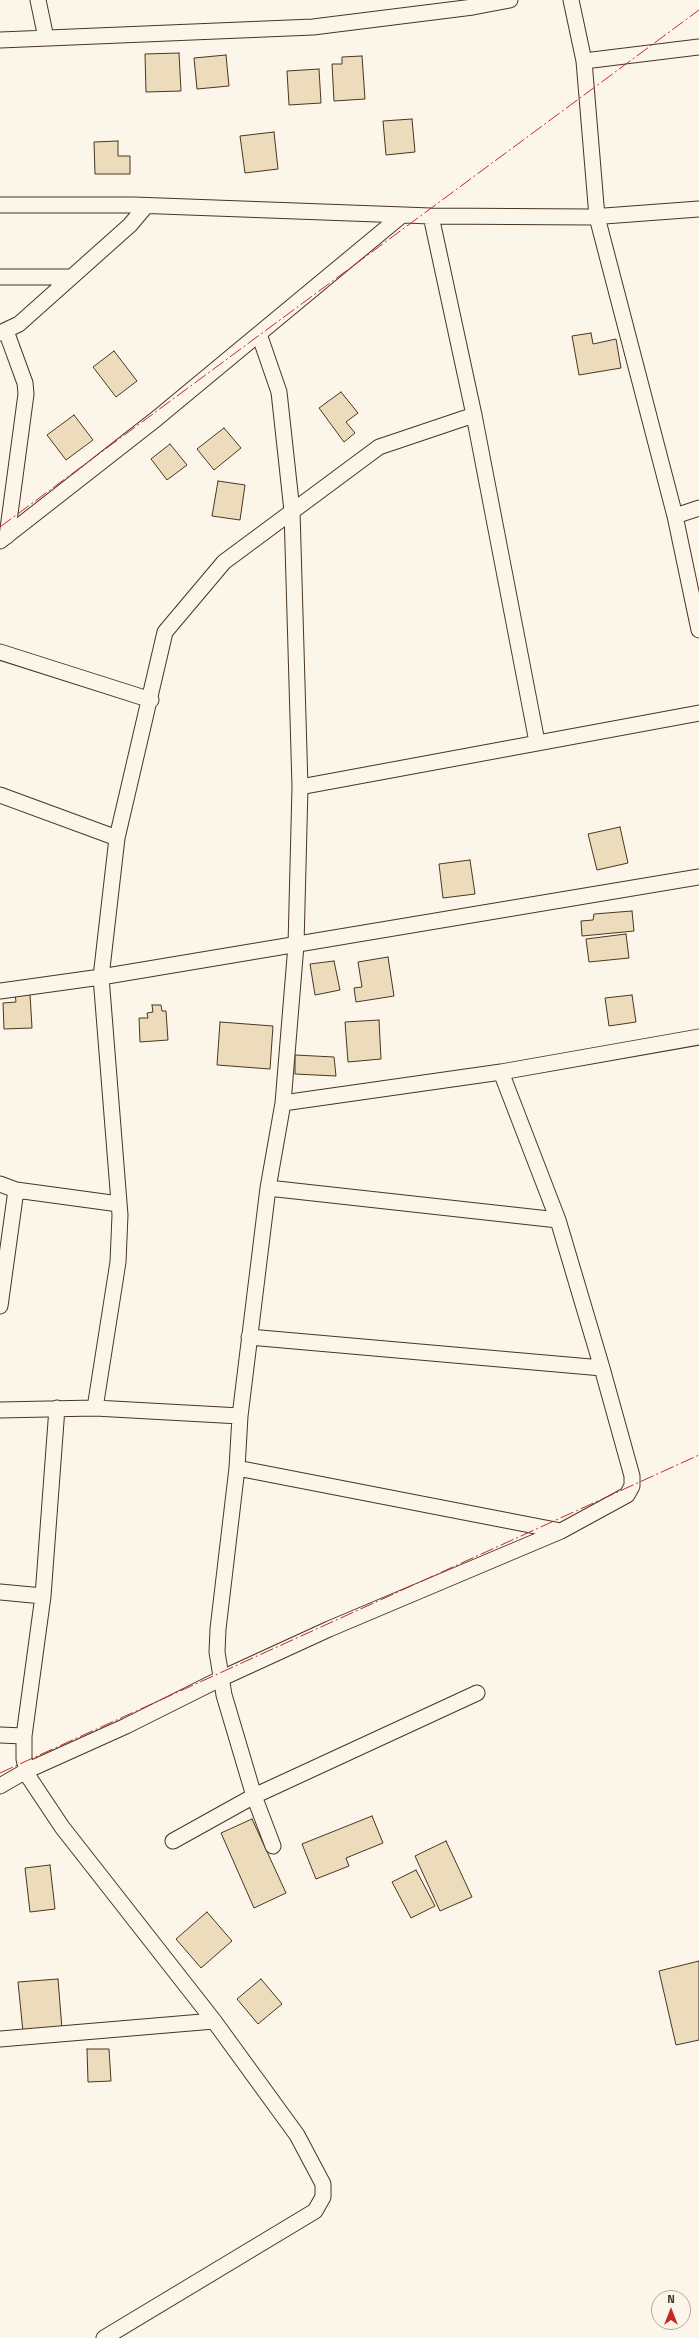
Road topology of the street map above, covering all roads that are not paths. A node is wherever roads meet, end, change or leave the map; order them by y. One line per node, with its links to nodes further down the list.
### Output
1 (38, 0): 5 (street)
2 (510, 0): 4 (street)
3 (571, 0): 8 (street)
4 (472, 4): 5 (street)
5 (46, 38): 6 (street)
6 (0, 40)
7 (699, 47): 8 (street)
8 (584, 61): 14 (street)
9 (0, 205): 10 (street)
10 (146, 206): 12 (street); 16 (street)
11 (699, 209): 14 (street)
12 (401, 216): 13 (street); 18 (street)
13 (431, 216): 14 (street); 19 (street)
14 (597, 217): 22 (street)
15 (0, 277): 16 (street)
16 (71, 277): 17 (street)
17 (3, 332): 23 (street)
18 (259, 334): 21 (street); 23 (street)
19 (474, 415): 21 (street); 28 (street)
20 (699, 508): 22 (street)
21 (292, 511): 26 (street); 29 (street)
22 (675, 516): 24 (street)
23 (4, 539)
24 (699, 630)
25 (0, 652): 26 (street)
26 (151, 700): 31 (street)
27 (699, 713): 28 (street)
28 (537, 742): 29 (street)
29 (300, 787): 33 (street)
30 (0, 795): 31 (street)
31 (116, 838): 34 (street)
32 (699, 877): 33 (street)
33 (296, 945): 34 (street); 38 (street)
34 (101, 977): 35 (street); 42 (street)
35 (0, 991)
36 (699, 1037): 37 (street)
37 (502, 1072): 38 (street); 43 (street)
38 (283, 1103): 40 (street)
39 (0, 1184): 41 (street)
40 (268, 1188): 43 (street); 45 (street)
41 (16, 1190): 42 (street); 44 (street)
42 (119, 1204): 48 (street)
43 (558, 1220): 46 (street)
44 (0, 1306)
45 (250, 1337): 46 (street); 50 (street)
46 (602, 1368): 52 (street)
47 (57, 1408): 48 (street); 49 (street); 54 (street)
48 (95, 1408): 50 (street)
49 (0, 1410)
50 (240, 1416): 51 (street)
51 (238, 1468): 52 (street); 55 (street)
52 (561, 1531): 55 (street)
53 (0, 1592): 54 (street)
54 (43, 1596): 58 (street)
55 (220, 1679): 59 (street); 61 (street)
56 (477, 1693): 61 (street)
57 (0, 1735): 58 (street)
58 (24, 1736): 59 (street)
59 (26, 1771): 60 (street); 64 (street)
60 (0, 1786)
61 (254, 1796): 62 (street); 63 (street)
62 (174, 1841)
63 (273, 1846)
64 (214, 2021): 65 (street); 66 (street)
65 (0, 2039)
66 (104, 2338)

